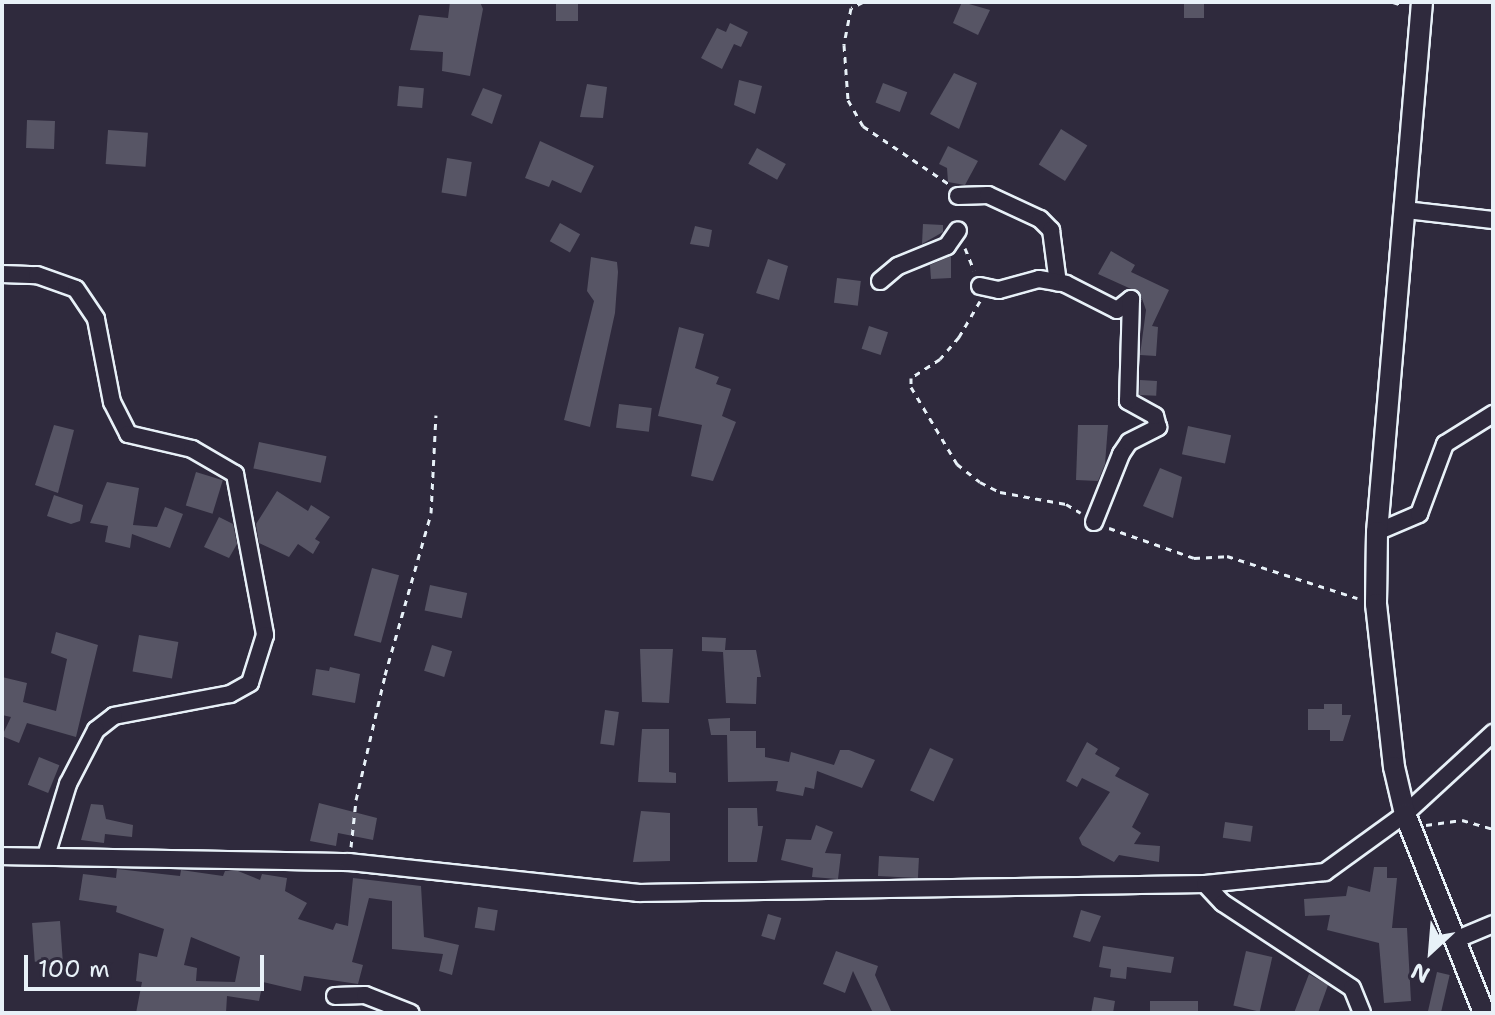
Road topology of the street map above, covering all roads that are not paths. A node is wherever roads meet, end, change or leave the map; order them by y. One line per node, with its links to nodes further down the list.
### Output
1 (1422, 2): 3 (street)
2 (958, 196): 8 (street)
3 (1406, 210): 4 (street); 12 (street)
4 (1493, 220)
5 (958, 230): 7 (street)
6 (2, 274): 16 (street)
7 (880, 281)
8 (1058, 283): 9 (street); 11 (street)
9 (980, 286)
10 (1493, 414): 12 (street)
11 (1094, 522)
12 (1377, 532): 14 (street)
13 (1493, 733): 14 (street)
14 (1409, 823): 17 (street); 19 (street)
15 (2, 856): 16 (street)
16 (46, 856): 17 (street)
17 (1205, 884): 22 (street)
18 (1493, 924): 19 (street)
19 (1455, 940): 23 (street)
20 (335, 996): 21 (street)
21 (411, 1013)
22 (1362, 1013)
23 (1484, 1013)

